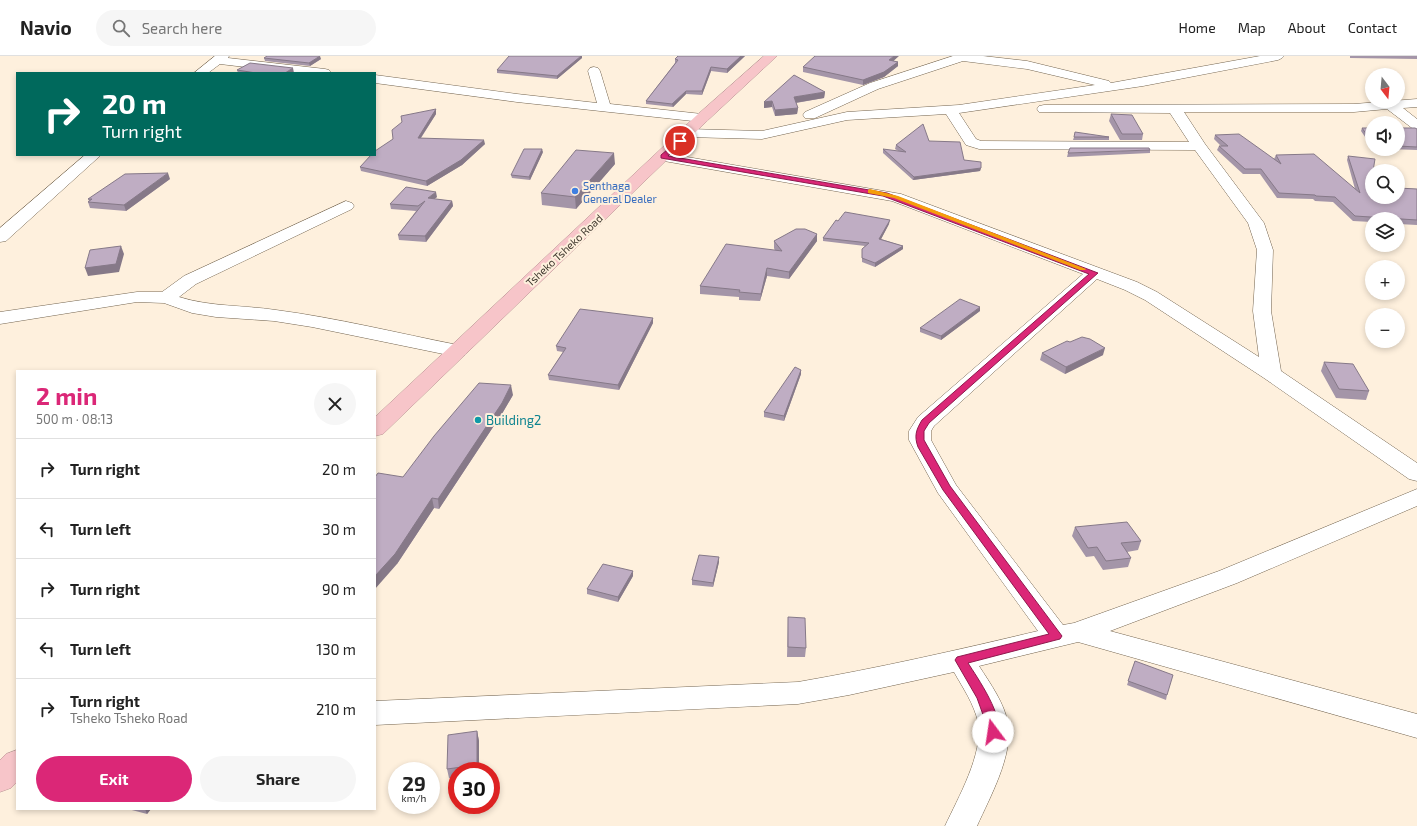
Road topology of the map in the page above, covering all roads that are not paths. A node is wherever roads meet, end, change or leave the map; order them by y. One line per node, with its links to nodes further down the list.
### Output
1 (771, 56): 20 (highway, Tsheko Tsheko Road)
2 (964, 56): 9 (street); 10 (street)
3 (1278, 56): 9 (street)
4 (220, 58): 6 (street); 7 (street)
5 (594, 71): 15 (street)
6 (201, 72)
7 (318, 72)
8 (376, 79): 15 (street)
9 (1116, 86): 13 (street); 18 (street)
10 (882, 93): 19 (street); 23 (street)
11 (1417, 102): 12 (street)
12 (1405, 104)
13 (1150, 107): 16 (street); 18 (street)
14 (1365, 107): 16 (street)
15 (605, 108): 20 (street)
16 (1174, 108): 24 (street)
17 (1393, 108): 21 (street)
18 (954, 109): 19 (street); 24 (street)
19 (902, 112): 23 (street)
20 (702, 118): 22 (highway, Tsheko Tsheko Road)
21 (1417, 125)
22 (688, 133): 23 (street); 26 (highway, Tsheko Tsheko Road)
23 (770, 133)
24 (1199, 146): 33 (street)
25 (93, 156): 28 (street)
26 (664, 157): 29 (street); 32 (highway, Tsheko Tsheko Road)
27 (346, 206): 30 (street)
28 (2, 234)
29 (1094, 273): 33 (street); 37 (street)
30 (166, 298): 31 (street); 32 (street)
31 (0, 318)
32 (458, 350): 34 (highway, Tsheko Tsheko Road)
33 (1271, 374): 35 (street)
34 (376, 428)
35 (1417, 474)
36 (1417, 497): 37 (street)
37 (1067, 634): 38 (street); 40 (street)
38 (961, 660): 39 (street); 43 (street)
39 (376, 713)
40 (1417, 726)
41 (16, 764): 42 (highway)
42 (0, 779)
43 (961, 826)

